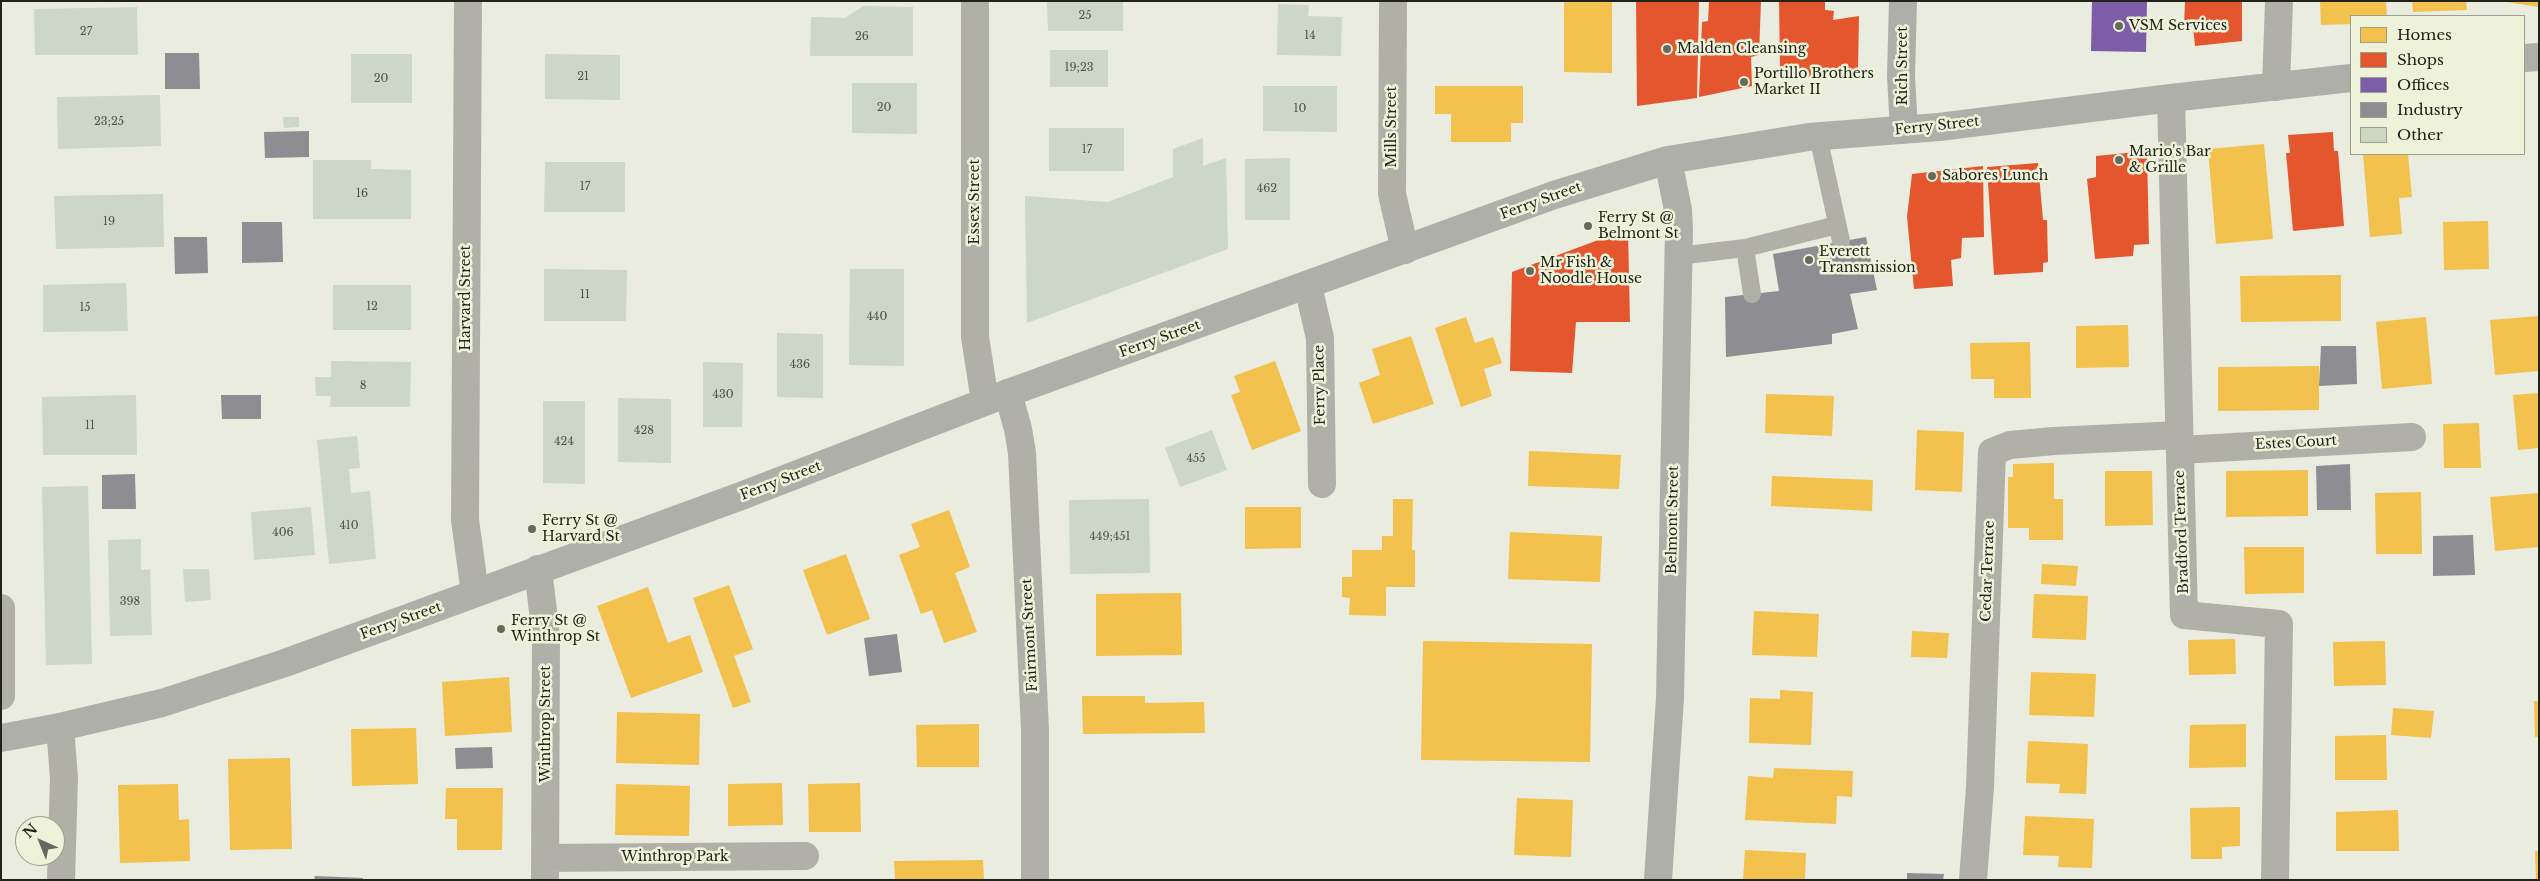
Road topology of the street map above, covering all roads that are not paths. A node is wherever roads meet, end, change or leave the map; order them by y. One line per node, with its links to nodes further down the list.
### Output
1 (468, 1): 24 (street, Harvard Street)
2 (975, 1): 19 (street, Essex Street)
3 (1393, 1): 15 (street, Mills Street)
4 (1903, 1): 11 (main road, Rich Street)
5 (2278, 1): 9 (street)
6 (2539, 56): 7 (main road)
7 (2525, 58)
8 (2350, 78): 9 (main road, Ferry Street)
9 (2276, 87): 10 (main road, Ferry Street)
10 (2171, 98): 11 (main road, Ferry Street); 21 (street, Bradford Terrace)
11 (1904, 130): 12 (main road, Ferry Street)
12 (1818, 136): 13 (main road, Ferry Street); 14 (lane)
13 (1668, 160): 15 (main road, Ferry Street); 16 (main road, Belmont Street)
14 (1745, 248): 16 (lane); 18 (lane)
15 (1405, 250): 17 (main road, Ferry Street)
16 (1678, 256): 33 (main road, Belmont Street)
17 (1308, 286): 19 (main road, Ferry Street); 22 (street, Ferry Place)
18 (1752, 294)
19 (996, 397): 23 (main road, Ferry Street); 32 (street, Fairmont Street)
20 (2412, 437): 21 (street, Estes Court)
21 (2180, 443): 34 (street, Cedar Terrace); 35 (street, Bradford Terrace)
22 (1322, 484)
23 (538, 569): 24 (main road, Ferry Street); 30 (street, Winthrop Street)
24 (475, 593): 27 (main road, Ferry Street)
25 (1, 608): 26 (street)
26 (1, 696)
27 (60, 727): 28 (main road, Ferry Street); 31 (street)
28 (1, 738)
29 (805, 856): 30 (street, Winthrop Park)
30 (546, 869)
31 (61, 880)
32 (1035, 880)
33 (1658, 880)
34 (1973, 880)
35 (2275, 880)

